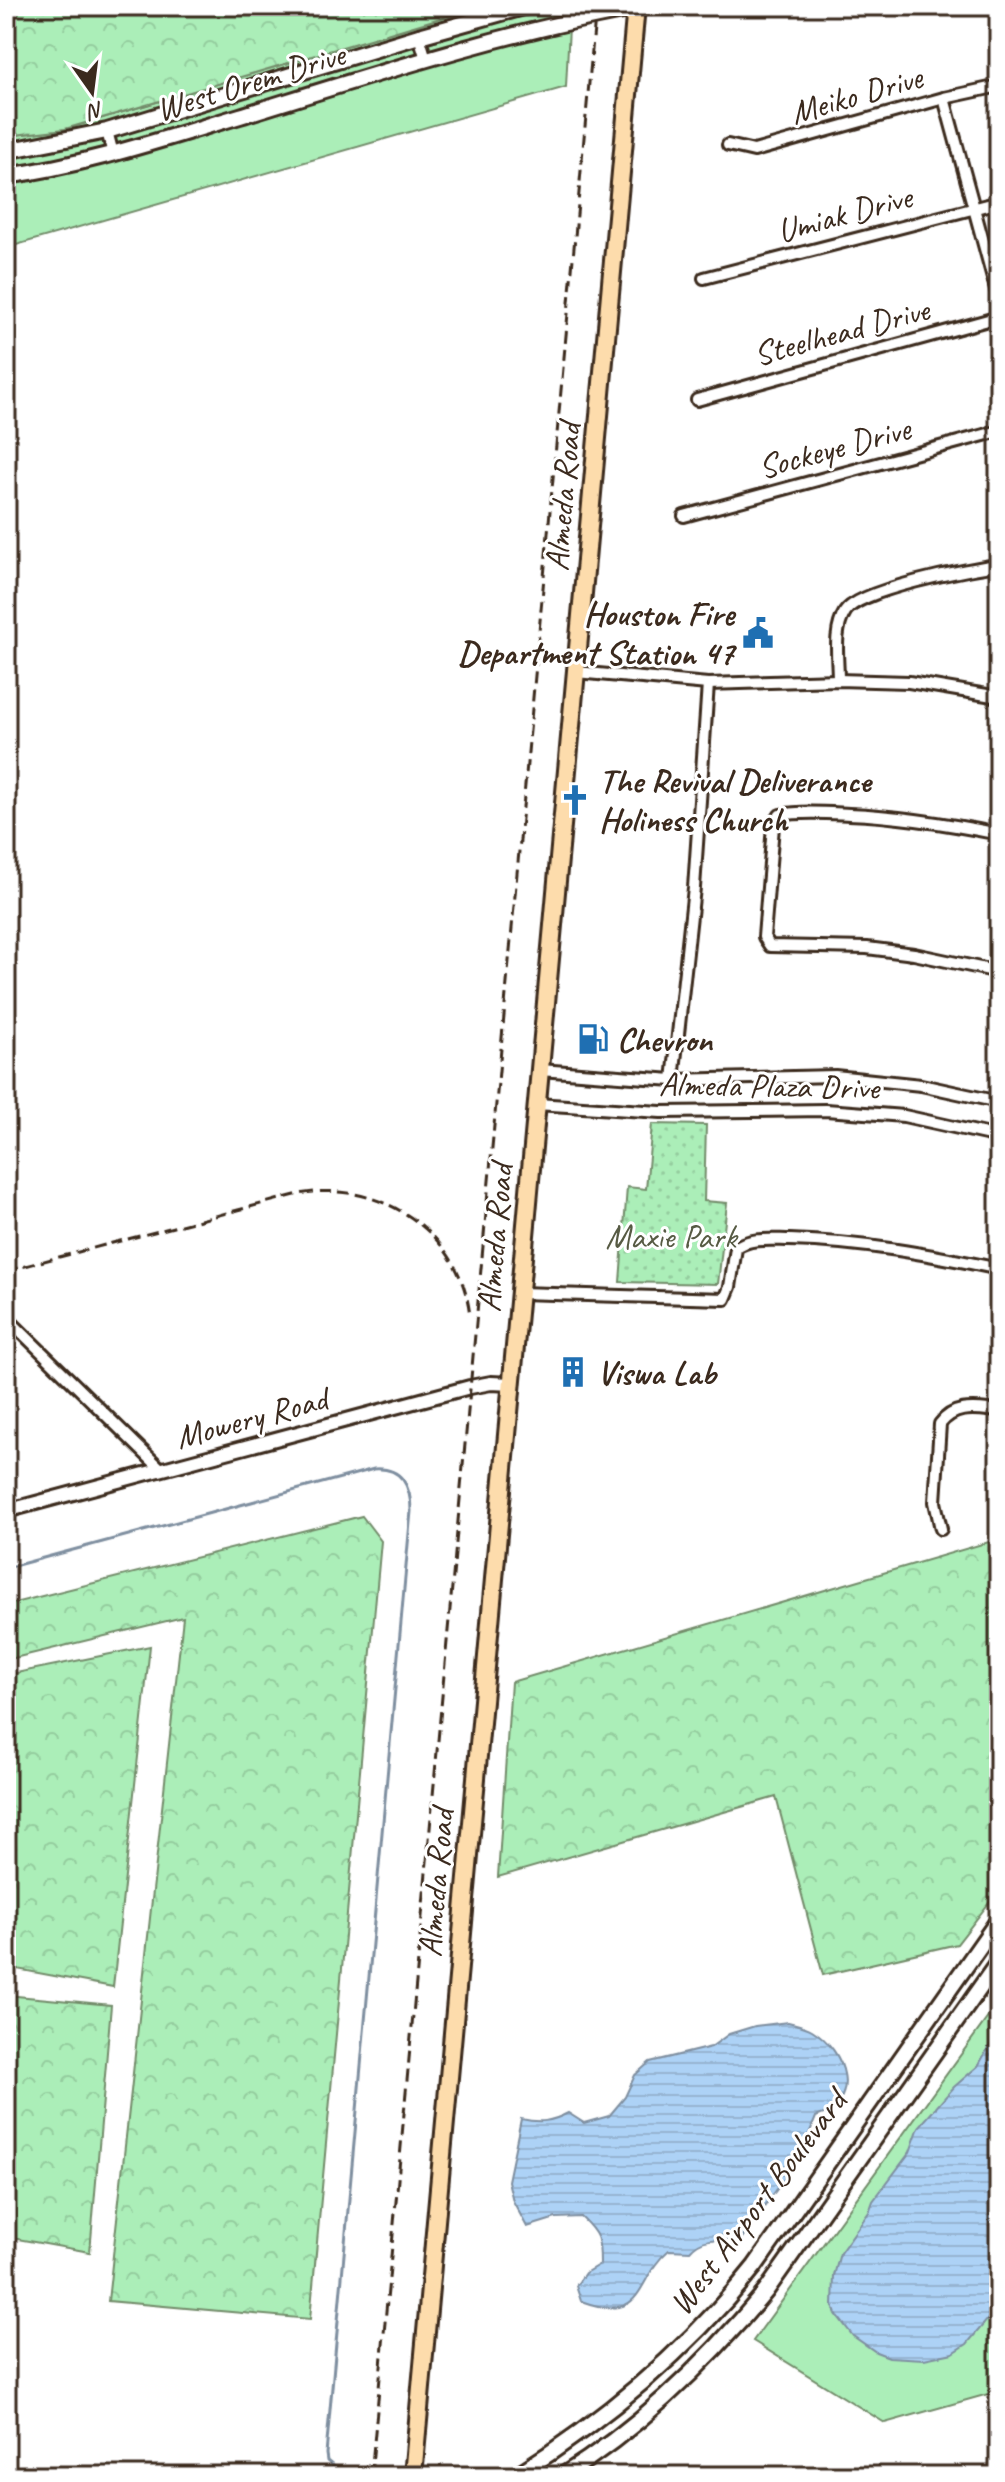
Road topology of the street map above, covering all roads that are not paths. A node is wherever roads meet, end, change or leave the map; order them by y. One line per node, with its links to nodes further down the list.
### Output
1 (527, 6): 3 (main road, West Orem Drive)
2 (641, 7): 4 (main road, West Orem Drive); 23 (main road, Almeda Road)
3 (419, 36): 4 (street); 5 (main road, West Orem Drive)
4 (426, 59): 8 (main road, West Orem Drive)
5 (272, 81): 8 (main road); 9 (main road, West Orem Drive)
6 (999, 86): 7 (street, Meiko Drive)
7 (944, 98): 10 (street, Meiko Drive); 15 (street)
8 (279, 104): 12 (main road, West Orem Drive)
9 (107, 131): 11 (main road, West Orem Drive); 12 (street)
10 (728, 145)
11 (6, 151)
12 (113, 154): 13 (main road, West Orem Drive)
13 (6, 176)
14 (999, 202): 15 (street, Umiak Drive)
15 (974, 208): 16 (street, Umiak Drive); 17 (street)
16 (704, 278)
17 (999, 300)
18 (999, 317): 19 (street, Steelhead Drive)
19 (697, 400)
20 (999, 431): 21 (street, Sockeye Drive)
21 (684, 516)
22 (999, 565): 24 (street)
23 (576, 672): 25 (street); 29 (main road, Almeda Road)
24 (838, 680): 25 (street); 26 (street)
25 (708, 684): 30 (street)
26 (999, 697)
27 (999, 834): 28 (street)
28 (999, 972)
29 (540, 1070): 30 (street, Almeda Plaza Drive); 32 (main road, Almeda Road)
30 (673, 1080): 31 (street, Almeda Plaza Drive)
31 (999, 1102)
32 (536, 1104): 33 (street, Almeda Plaza Drive); 35 (main road, Almeda Road)
33 (999, 1137)
34 (999, 1269): 35 (street)
35 (519, 1293): 37 (main road, Almeda Road)
36 (6, 1317): 39 (street)
37 (511, 1384): 39 (street, Mowery Road); 48 (main road, Almeda Road)
38 (999, 1411): 41 (street)
39 (161, 1469): 40 (street, Mowery Road)
40 (6, 1511)
41 (941, 1529)
42 (998, 1923): 44 (main road, West Airport Boulevard)
43 (999, 1961): 45 (main road, West Airport Boulevard)
44 (887, 2078): 45 (main road); 46 (main road, West Airport Boulevard)
45 (905, 2094): 47 (main road, West Airport Boulevard)
46 (570, 2442): 47 (main road); 49 (main road, West Airport Boulevard)
47 (584, 2462): 50 (main road, West Airport Boulevard)
48 (413, 2476)
49 (515, 2476)
50 (562, 2476)

